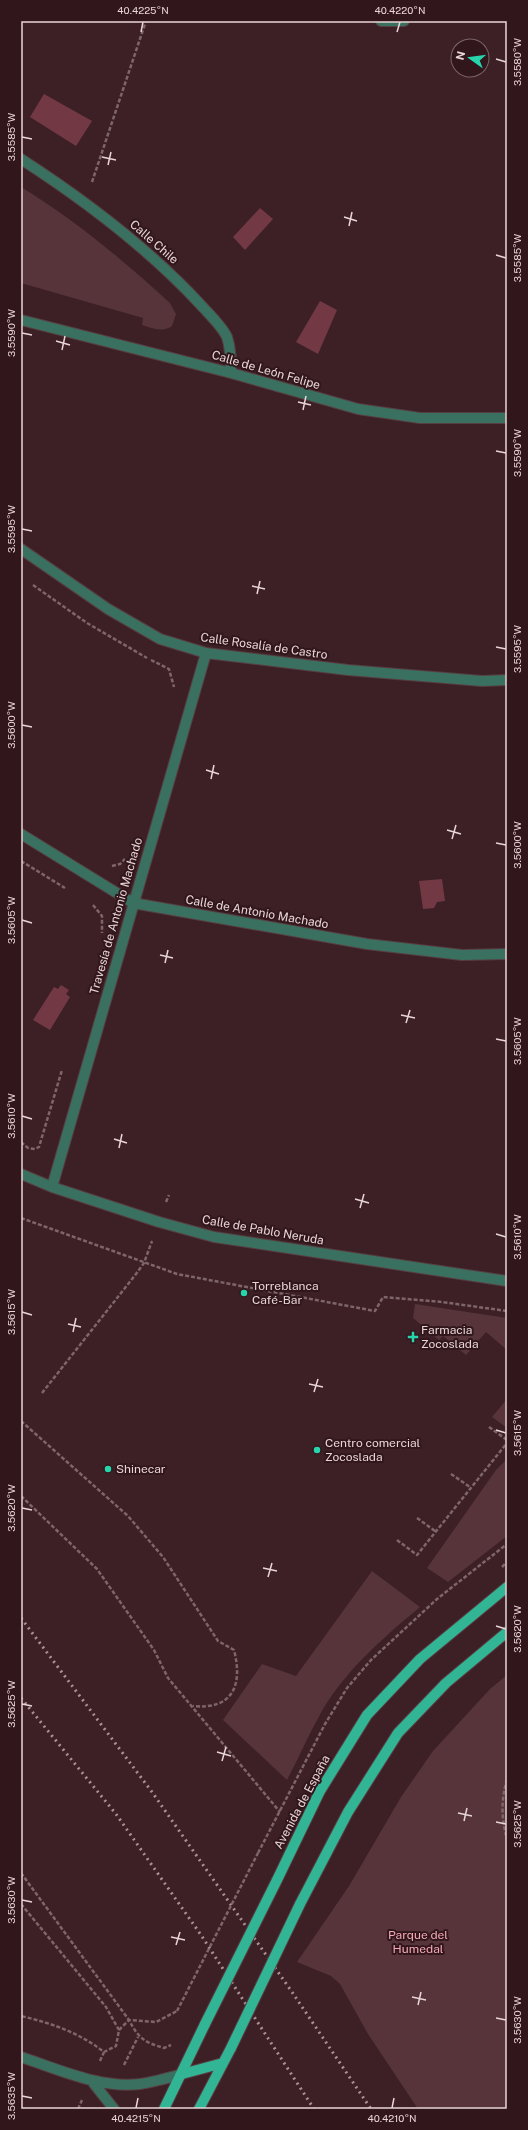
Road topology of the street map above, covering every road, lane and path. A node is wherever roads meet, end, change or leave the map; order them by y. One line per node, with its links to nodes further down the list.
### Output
1 (146, 21): 5 (path)
2 (380, 21): 3 (street)
3 (404, 21)
4 (21, 159): 7 (street, Calle Chile)
5 (92, 182)
6 (21, 320): 7 (street, Calle de León Felipe)
7 (231, 373): 8 (street, Calle de León Felipe)
8 (507, 418)
9 (21, 549): 11 (street, Calle Rosalía de Castro)
10 (27, 581): 13 (path)
11 (206, 653): 12 (street, Calle Rosalía de Castro); 20 (street, Travesía de Antonio Machado)
12 (507, 680)
13 (174, 689)
14 (21, 834): 20 (street, Calle de Antonio Machado)
15 (128, 855): 17 (path)
16 (21, 861): 18 (path)
17 (108, 867)
18 (68, 890)
19 (88, 902): 21 (path)
20 (133, 903): 22 (street, Calle de Antonio Machado); 26 (street, Travesía de Antonio Machado)
21 (102, 934)
22 (507, 954)
23 (64, 1063): 24 (path)
24 (21, 1142)
25 (21, 1174): 26 (street, Calle de Pablo Neruda)
26 (52, 1187): 29 (street, Calle de Pablo Neruda)
27 (21, 1218): 28 (path)
28 (144, 1263): 30 (path); 31 (path)
29 (507, 1281)
30 (507, 1310)
31 (42, 1393)
32 (21, 1421): 44 (path)
33 (489, 1427): 34 (path)
34 (507, 1440)
35 (507, 1443): 37 (path)
36 (451, 1474): 37 (path)
37 (470, 1487): 40 (path)
38 (21, 1496): 44 (path)
39 (416, 1518): 40 (path)
40 (435, 1531): 41 (path)
41 (397, 1540)
42 (507, 1587): 57 (main road, Avenida de España, bridge)
43 (507, 1632): 56 (main road, bridge)
44 (192, 1706): 46 (path)
45 (507, 1779): 47 (path)
46 (280, 1812)
47 (507, 1839)
48 (258, 1853): 52 (path, bridge)
49 (21, 1873): 52 (path)
50 (21, 1904): 53 (path)
51 (21, 2016): 53 (path)
52 (129, 2020): 53 (path); 54 (path)
53 (119, 2030)
54 (175, 2043)
55 (21, 2057): 58 (street)
56 (223, 2063): 57 (main road); 61 (main road)
57 (182, 2074): 58 (street); 60 (main road, Avenida de España)
58 (92, 2080): 59 (street)
59 (114, 2109)
60 (164, 2109)
61 (199, 2109)

